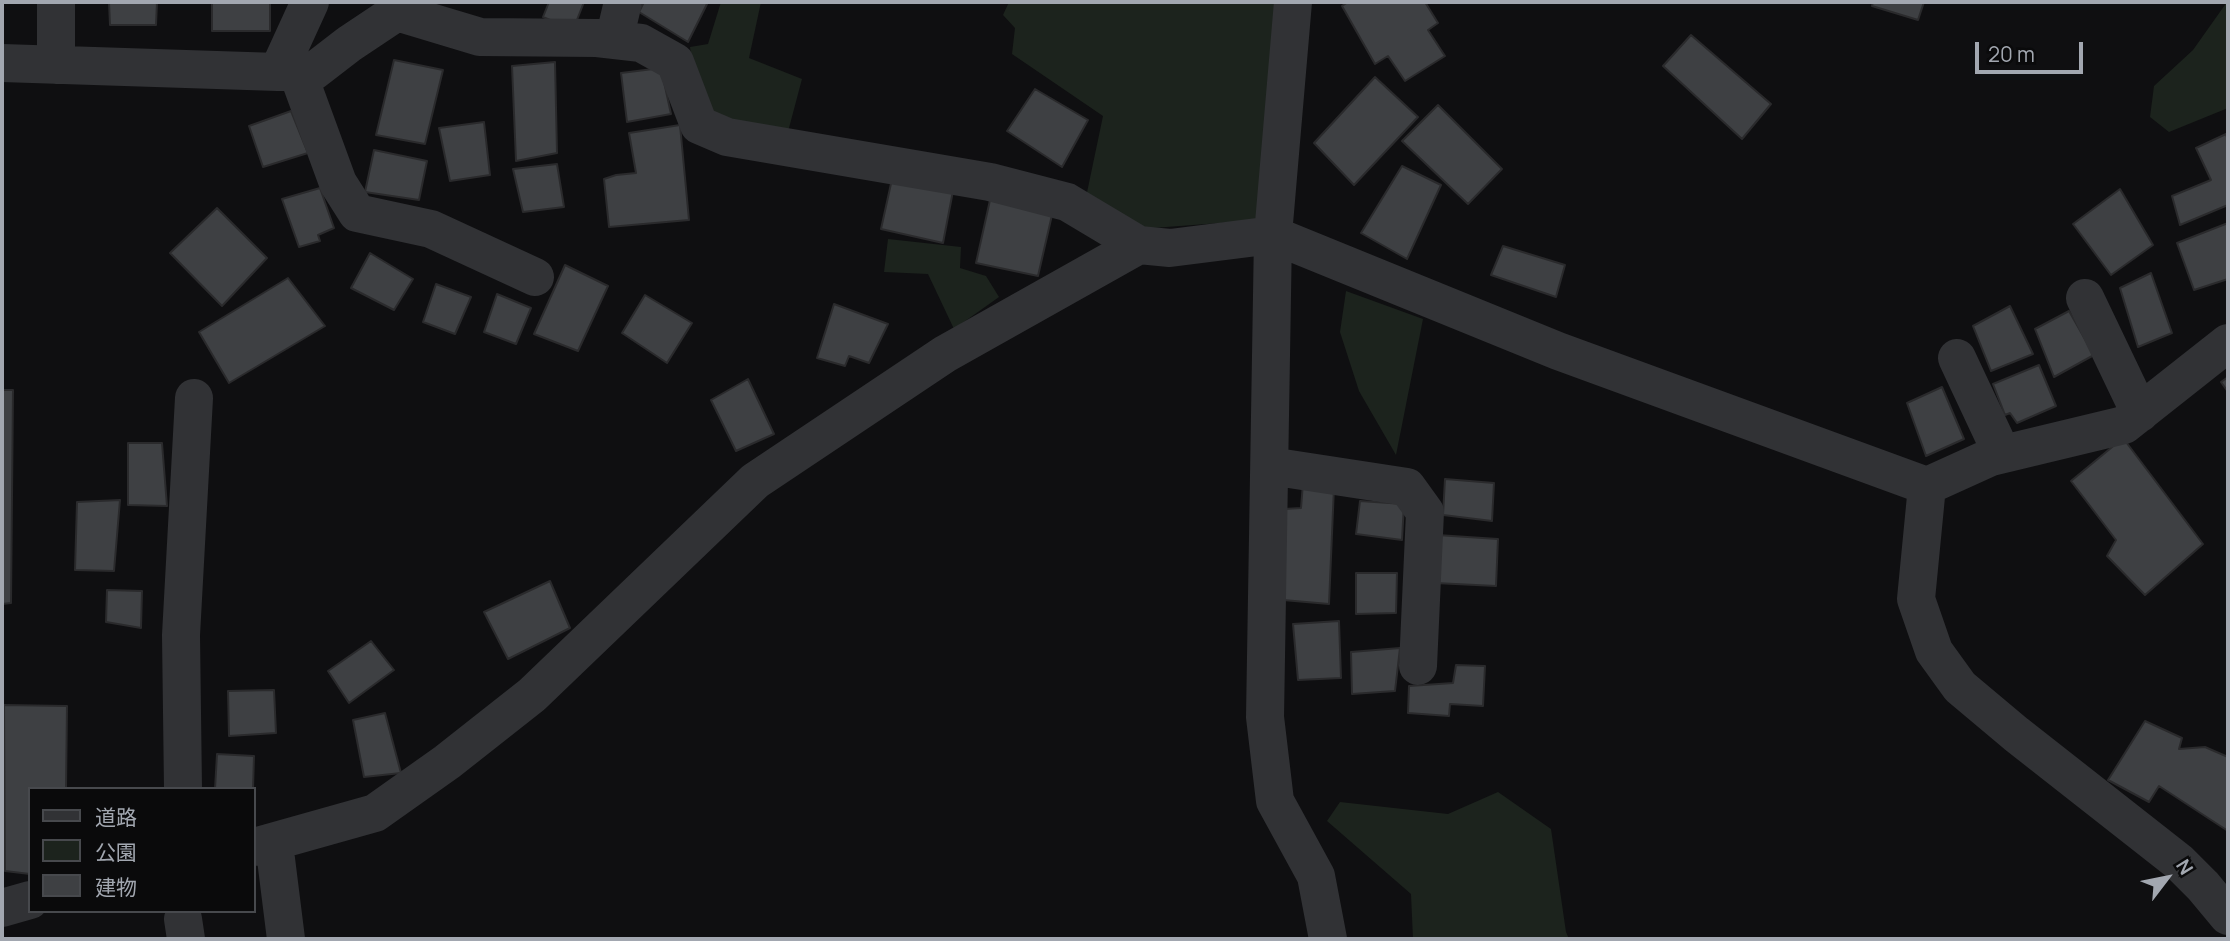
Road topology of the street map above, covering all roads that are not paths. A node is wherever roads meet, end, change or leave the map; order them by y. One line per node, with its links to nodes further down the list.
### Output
1 (56, 2): 7 (street)
2 (310, 2): 8 (street)
3 (623, 2): 5 (street)
4 (1293, 2): 9 (street)
5 (614, 40): 8 (street); 10 (street)
6 (2, 63): 7 (street)
7 (56, 65): 8 (street)
8 (288, 71): 11 (street)
9 (1273, 234): 10 (street); 18 (street); 19 (street)
10 (1139, 245): 22 (street)
11 (535, 277)
12 (2085, 298): 16 (street)
13 (2228, 343): 16 (street)
14 (1956, 358): 17 (street)
15 (194, 398): 21 (street)
16 (2140, 413): 17 (street)
17 (2002, 454): 19 (street)
18 (1269, 466): 20 (street); 27 (street)
19 (1927, 486): 25 (street)
20 (1418, 666)
21 (183, 787)
22 (264, 845): 26 (street)
23 (28, 901): 24 (street)
24 (2, 908)
25 (2228, 916)
26 (286, 939)
27 (1328, 939)

